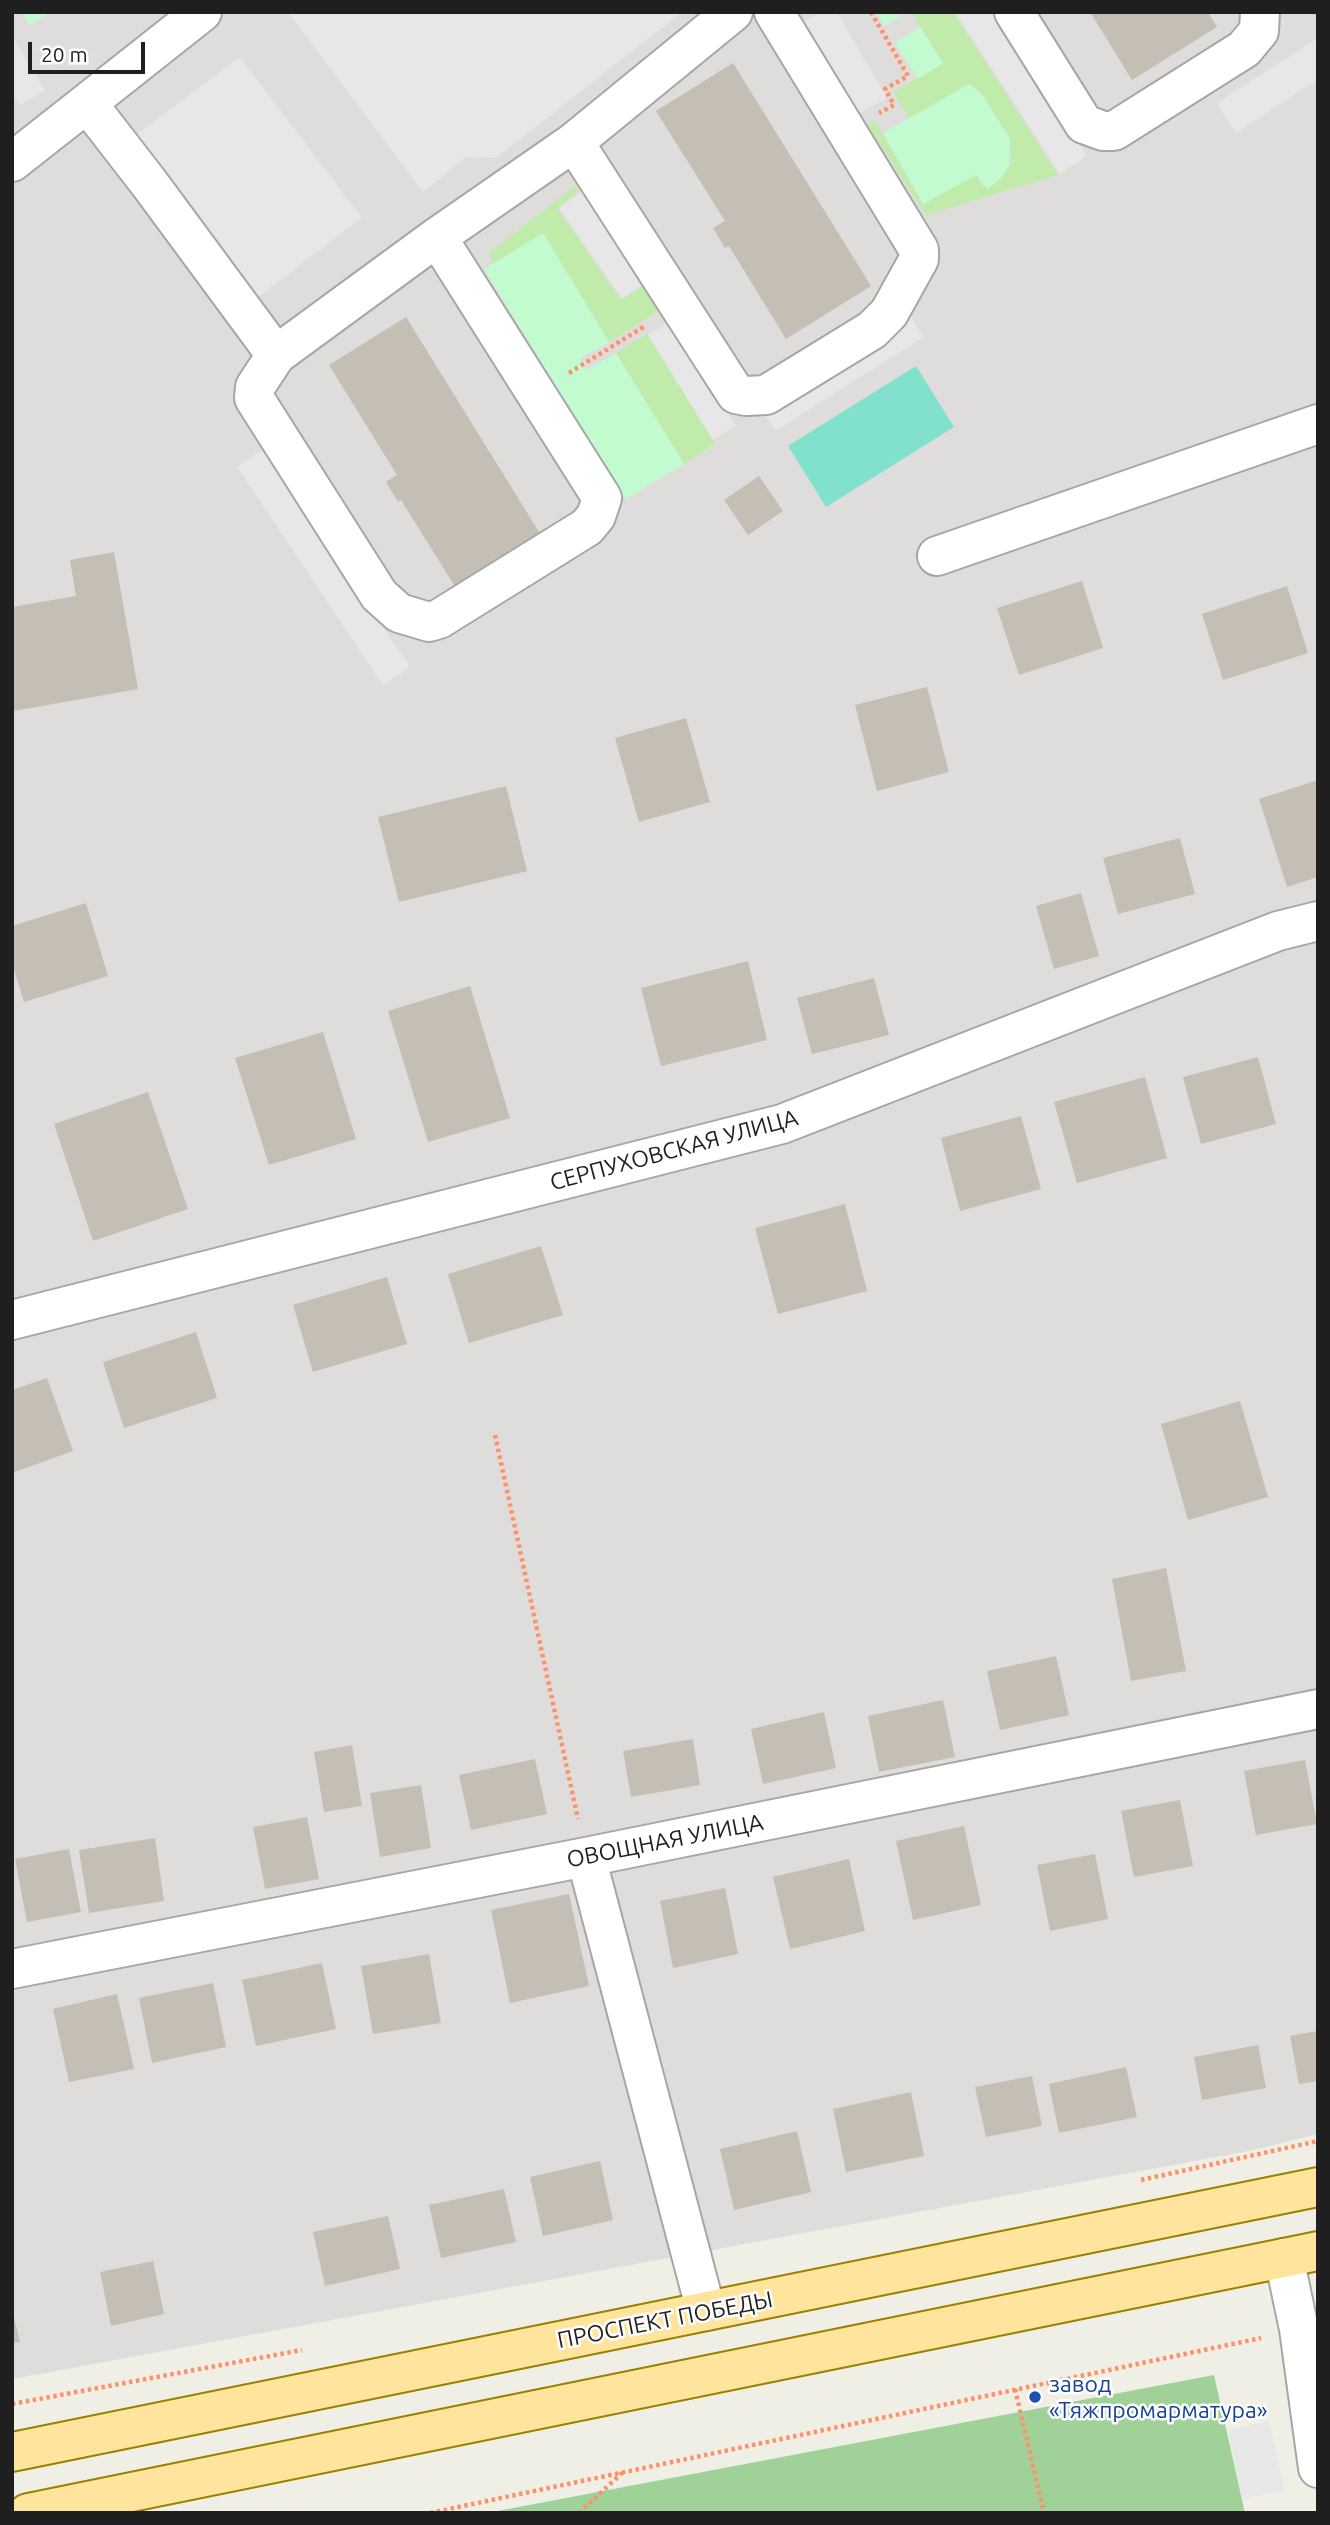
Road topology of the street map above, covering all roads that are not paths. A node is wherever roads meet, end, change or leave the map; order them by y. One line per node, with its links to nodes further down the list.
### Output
1 (202, 12): 6 (street)
2 (733, 12): 7 (street)
3 (775, 12): 7 (street)
4 (1014, 12): 5 (street)
5 (1260, 12)
6 (87, 103): 8 (street); 10 (street)
7 (574, 142): 9 (street)
8 (16, 149)
9 (436, 237): 10 (street); 10 (street)
10 (276, 355)
11 (1318, 424): 12 (street)
12 (937, 556)
13 (1318, 921): 14 (street, СЕРПУХОВСКАЯ УЛИЦА)
14 (12, 1320)
15 (1318, 1709): 16 (street, ОВОЩНАЯ УЛИЦА)
16 (586, 1857): 17 (street, ОВОЩНАЯ УЛИЦА); 20 (street)
17 (12, 1969)
18 (1318, 2187): 20 (main road, ПРОСПЕКТ ПОБЕДЫ)
19 (1301, 2255): 22 (street); 23 (main road)
20 (706, 2311): 21 (main road, ПРОСПЕКТ ПОБЕДЫ)
21 (12, 2452)
22 (1318, 2468)
23 (28, 2513)

